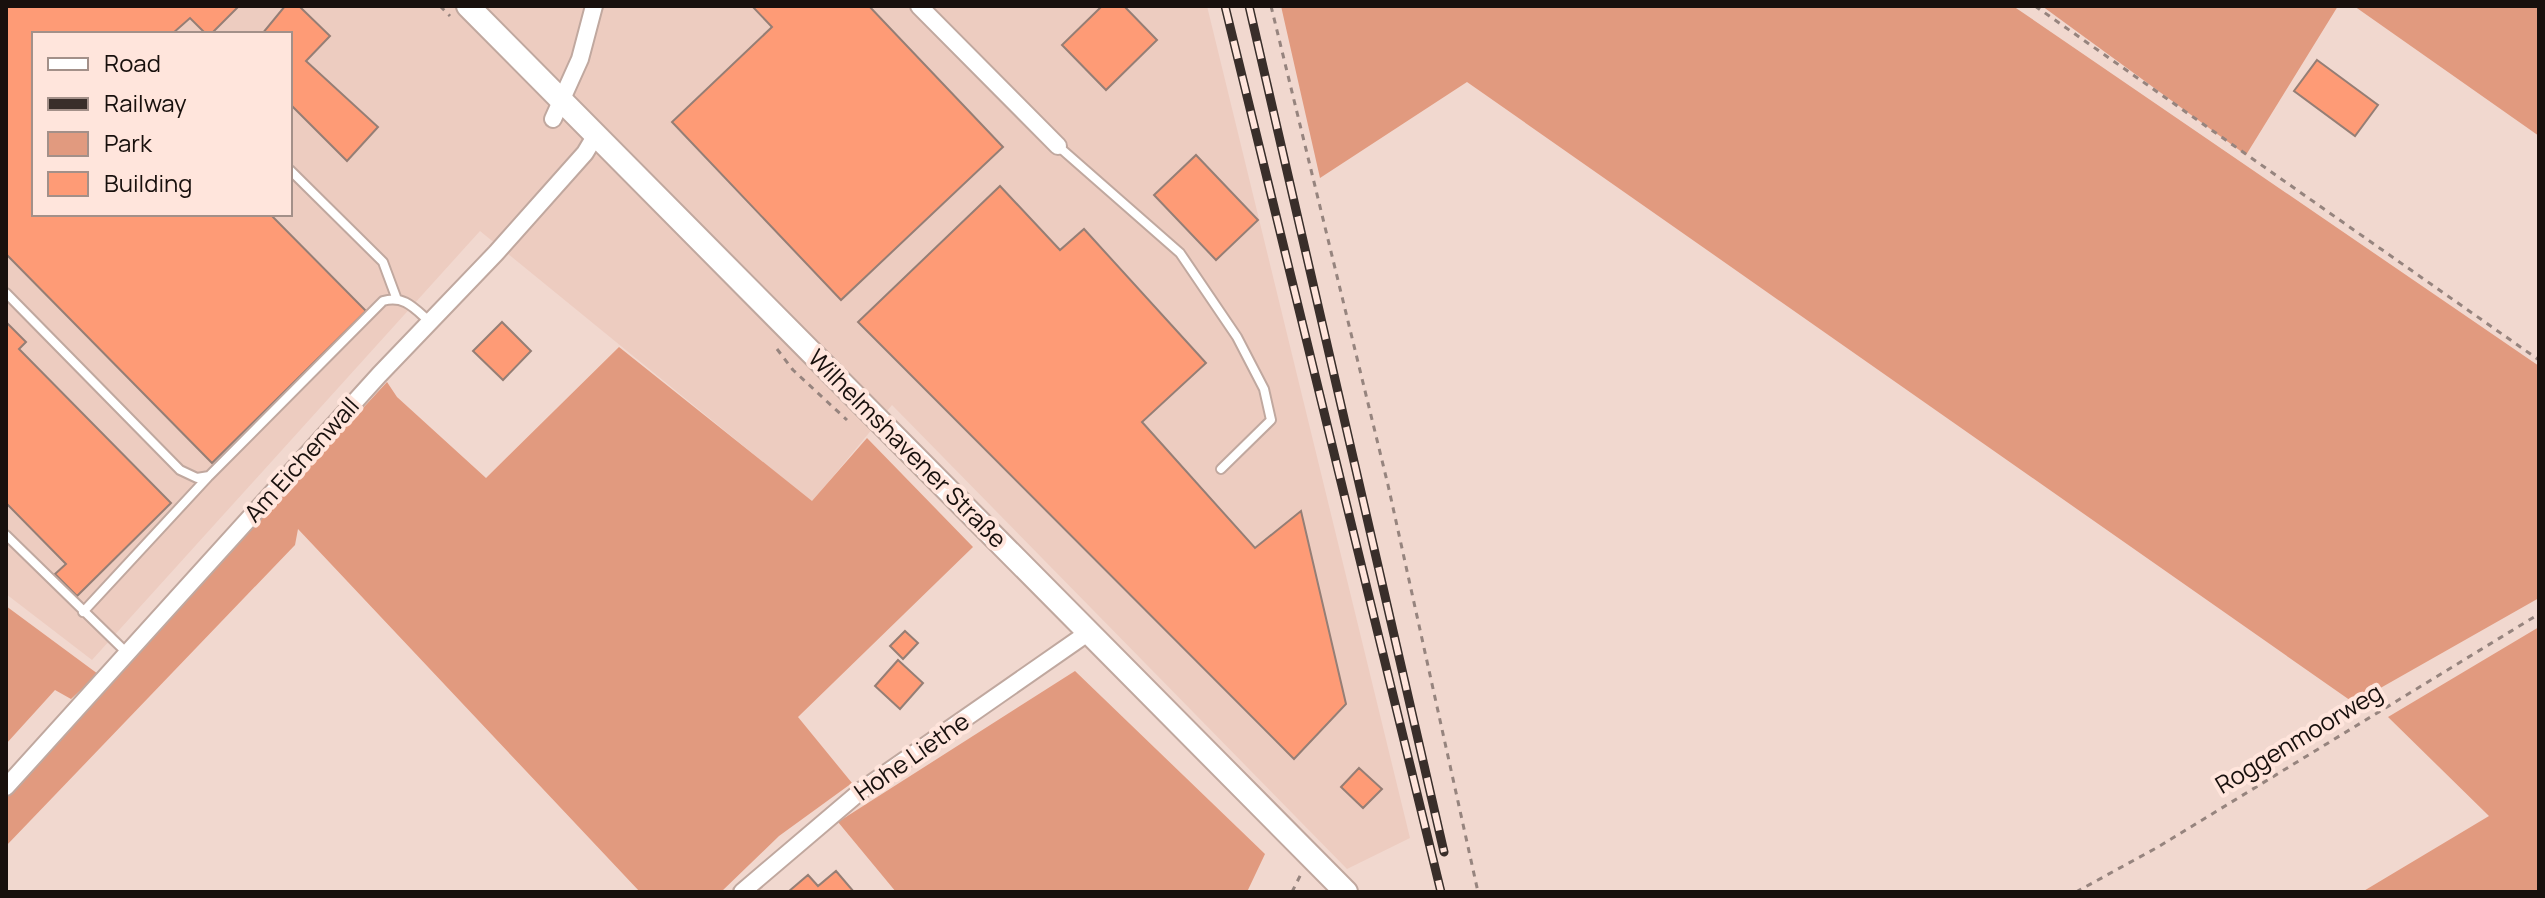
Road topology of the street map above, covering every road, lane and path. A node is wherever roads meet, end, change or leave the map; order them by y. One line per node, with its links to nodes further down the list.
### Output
1 (468, 6): 6 (street, Wilhelmshavener Straße)
2 (594, 6): 6 (street)
3 (919, 6): 8 (street)
4 (1271, 6): 24 (path)
5 (2035, 6): 13 (path)
6 (557, 108): 7 (street, Wilhelmshavener Straße)
7 (597, 133): 12 (street, Am Eichenwall); 19 (street, Wilhelmshavener Straße)
8 (1058, 146): 14 (lane)
9 (292, 172): 11 (lane)
10 (6, 293): 15 (lane)
11 (396, 297): 12 (lane); 15 (lane)
12 (430, 322): 20 (street, Am Eichenwall)
13 (2539, 360)
14 (1221, 469)
15 (209, 476): 17 (lane)
16 (6, 535): 17 (lane)
17 (83, 612): 20 (lane)
18 (2539, 614): 25 (path, Roggenmoorweg)
19 (1089, 632): 22 (street, Hohe Liethe); 23 (street, Wilhelmshavener Straße)
20 (128, 653): 21 (street, Am Eichenwall)
21 (6, 787)
22 (742, 892)
23 (1346, 892)
24 (1478, 892)
25 (2076, 892)

